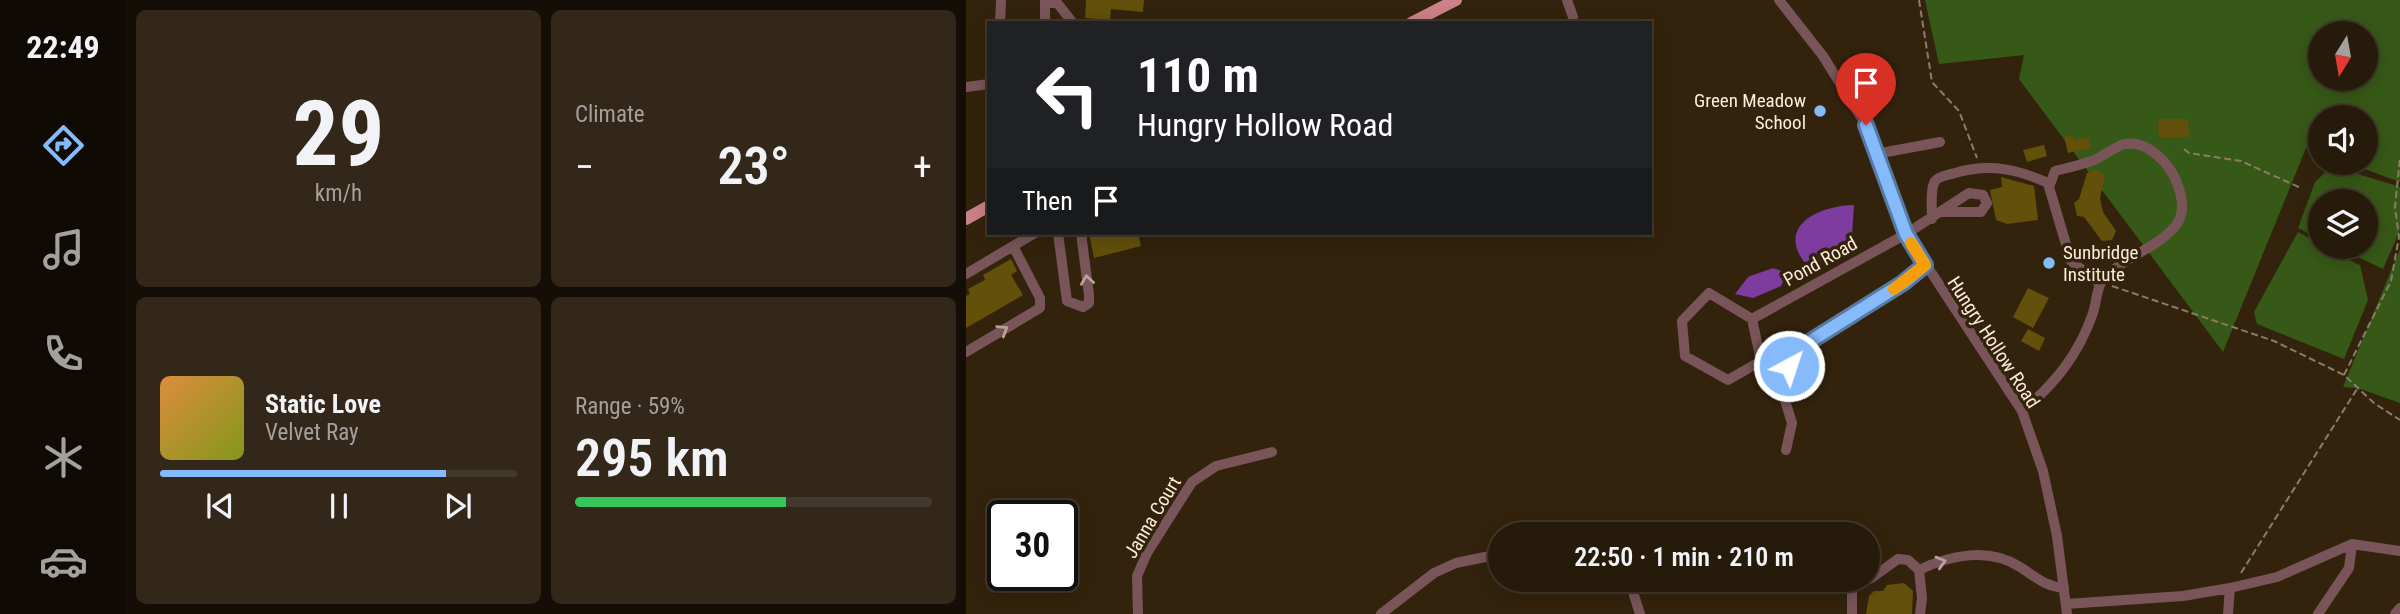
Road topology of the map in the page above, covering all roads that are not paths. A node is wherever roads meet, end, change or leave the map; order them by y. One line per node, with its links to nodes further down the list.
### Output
1 (1001, 0): 10 (street)
2 (1457, 0): 7 (main road)
3 (1567, 0): 9 (street)
4 (1779, 0): 8 (street, Hungry Hollow Road)
5 (1795, 0): 8 (street)
6 (1045, 1): 11 (street); 12 (street)
7 (1431, 6): 13 (main road)
8 (1787, 11): 17 (street, Hungry Hollow Road)
9 (1573, 17)
10 (1000, 21)
11 (1045, 21)
12 (1071, 21)
13 (1413, 21)
14 (987, 84): 15 (street)
15 (966, 86)
16 (1940, 142): 17 (street)
17 (1877, 154): 23 (street, Hungry Hollow Road)
18 (2050, 184): 22 (street); 30 (street); 30 (street)
19 (987, 207): 21 (main road)
20 (1944, 212): 22 (street, Pond Road)
21 (966, 219)
22 (1932, 219): 23 (street, Pond Road)
23 (1906, 234): 28 (street, Hungry Hollow Road); 31 (street, Pond Road)
24 (1032, 235): 27 (street)
25 (1059, 235): 26 (street, one-way to 26)
26 (1081, 235)
27 (1013, 246): 29 (street); 32 (street, one-way to 27)
28 (1925, 265): 33 (street, Hungry Hollow Road); 34 (street)
29 (966, 274)
30 (2104, 285): 33 (street)
31 (1752, 319): 31 (street)
32 (966, 352)
33 (2022, 411): 41 (street, Hungry Hollow Road)
34 (1786, 450)
35 (1272, 452): 48 (street, Janna Court)
36 (2352, 544): 37 (street); 42 (street); 53 (street)
37 (2400, 551)
38 (1488, 556): 47 (street)
39 (1919, 570): 40 (street); 41 (street, one-way to 41); 51 (street)
40 (1880, 572)
41 (2064, 588): 46 (street, Hungry Hollow Road)
42 (2231, 588): 46 (street); 52 (street)
43 (1633, 592): 49 (street)
44 (1853, 592): 50 (street)
45 (2400, 608): 54 (street)
46 (2067, 609)
47 (1386, 612)
48 (1138, 614)
49 (1640, 614)
50 (1852, 614)
51 (1920, 614)
52 (2228, 614)
53 (2318, 614)
54 (2395, 614)

